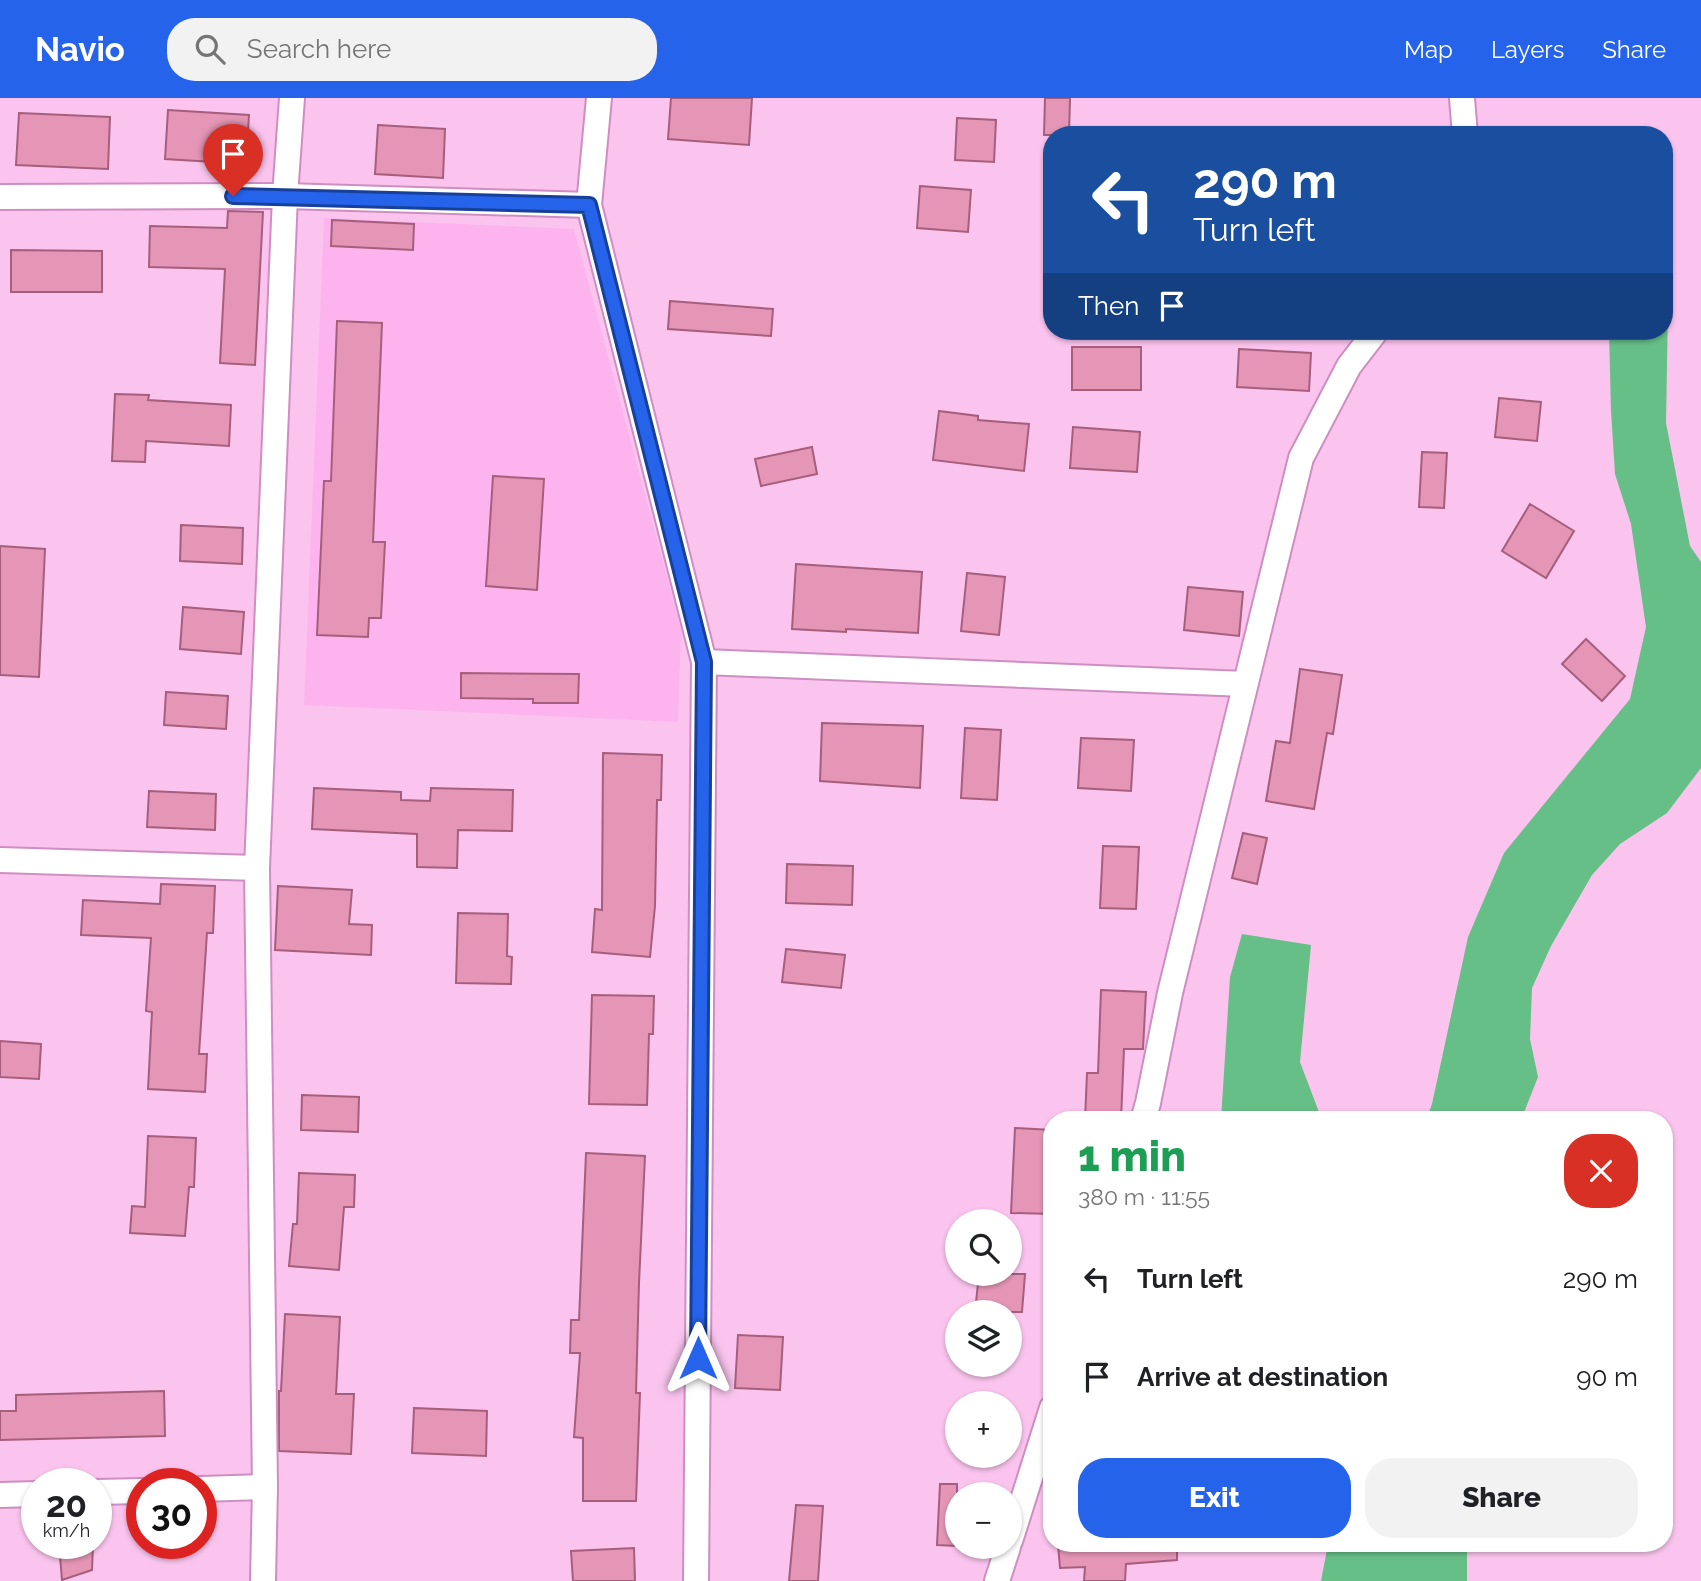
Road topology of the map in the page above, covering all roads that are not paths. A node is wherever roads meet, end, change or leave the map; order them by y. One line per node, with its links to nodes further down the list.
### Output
1 (292, 98): 5 (street)
2 (599, 98): 7 (street)
3 (1462, 98): 4 (street)
4 (1464, 126)
5 (285, 196): 6 (street); 7 (street); 12 (street)
6 (0, 197)
7 (589, 205): 9 (street)
8 (1369, 340): 10 (street)
9 (704, 662): 10 (street); 22 (street)
10 (1245, 684): 13 (street)
11 (0, 860): 12 (street)
12 (257, 868): 15 (street)
13 (1145, 1111)
14 (1043, 1436): 19 (street)
15 (265, 1487): 16 (street); 21 (street)
16 (217, 1488)
17 (21, 1494): 18 (street)
18 (0, 1495)
19 (1022, 1503)
20 (1004, 1559): 23 (street)
21 (263, 1581)
22 (696, 1581)
23 (997, 1581)

